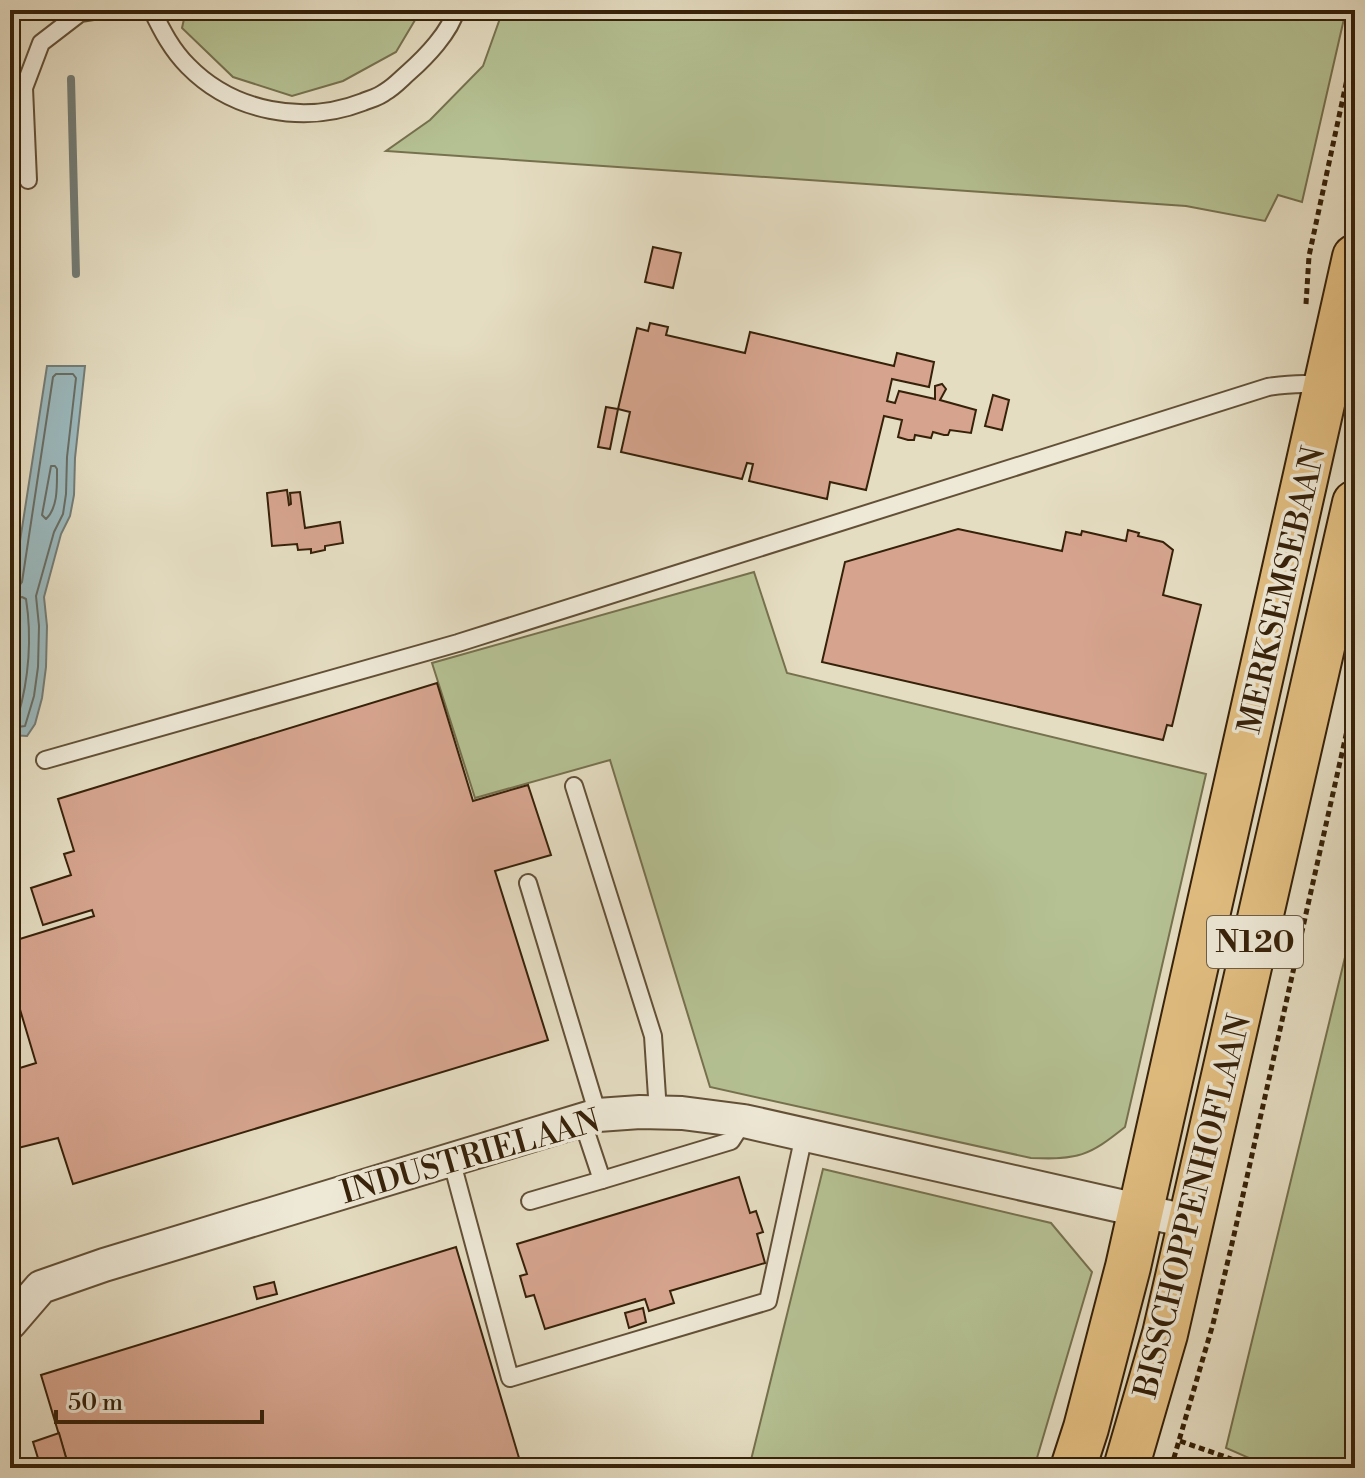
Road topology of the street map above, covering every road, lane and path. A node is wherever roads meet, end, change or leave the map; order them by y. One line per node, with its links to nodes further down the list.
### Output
1 (99, 10): 4 (lane)
2 (152, 10): 3 (lane)
3 (454, 16)
4 (28, 180)
5 (1355, 257): 6 (main road, MERKSEMSEBAAN / N120)
6 (1341, 388): 10 (lane); 11 (main road, MERKSEMSEBAAN / N120)
7 (1355, 503): 8 (main road, MERKSEMSEBAAN / N120)
8 (1318, 663): 22 (main road, BISSCHOPPENHOFLAAN / N120)
9 (1354, 698): 24 (path)
10 (45, 760)
11 (1238, 783): 21 (main road, BISSCHOPPENHOFLAAN / N120)
12 (574, 786): 14 (lane)
13 (528, 883): 15 (lane)
14 (658, 1112): 15 (street, INDUSTRIELAAN); 16 (street, INDUSTRIELAAN)
15 (590, 1117): 18 (street, INDUSTRIELAAN); 19 (lane)
16 (744, 1121): 17 (street, INDUSTRIELAAN); 19 (lane)
17 (804, 1135): 18 (lane); 21 (street, INDUSTRIELAAN)
18 (451, 1159): 23 (street, INDUSTRIELAAN)
19 (602, 1180): 20 (lane)
20 (530, 1201)
21 (1141, 1211): 22 (street, INDUSTRIELAAN); 25 (main road, BISSCHOPPENHOFLAAN / N120)
22 (1191, 1222): 26 (main road, BISSCHOPPENHOFLAAN / N120)
23 (10, 1323)
24 (1180, 1441): 27 (path); 28 (path)
25 (1073, 1468)
26 (1126, 1468)
27 (1171, 1468)
28 (1257, 1468)

